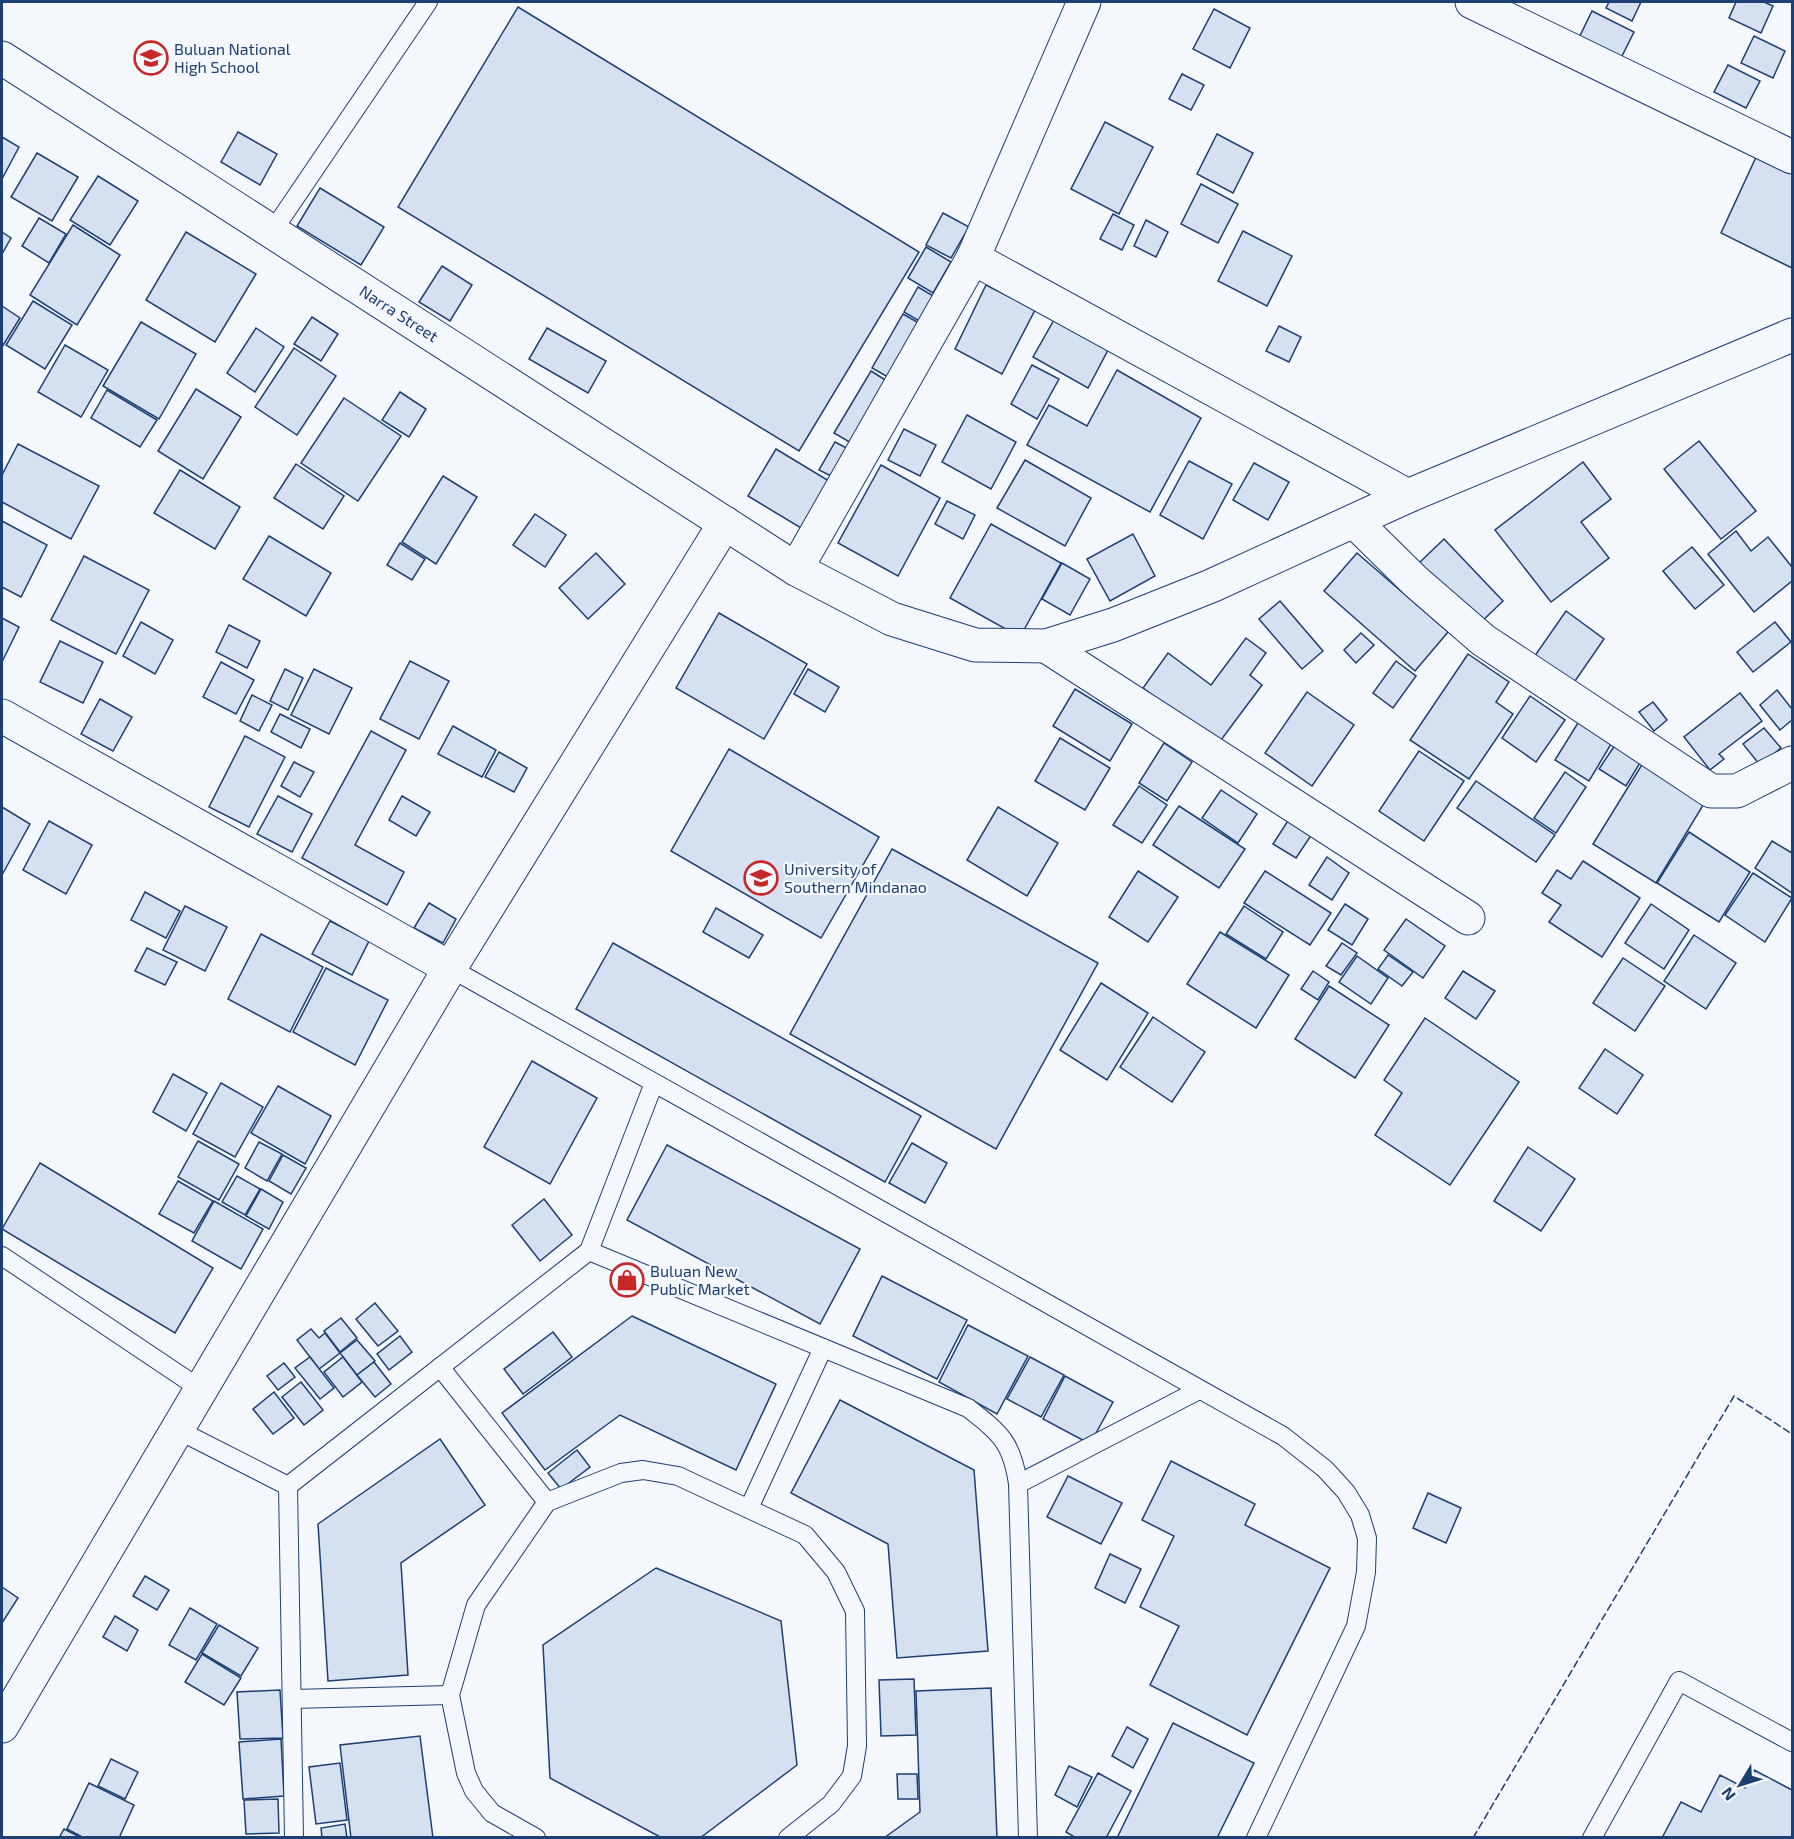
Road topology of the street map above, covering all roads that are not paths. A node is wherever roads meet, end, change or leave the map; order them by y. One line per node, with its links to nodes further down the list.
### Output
1 (428, 2): 6 (lane)
2 (1084, 2): 7 (street)
3 (1472, 2): 5 (street)
4 (2, 58): 6 (street, Narra Street)
5 (1792, 157)
6 (272, 232): 11 (street, Narra Street)
7 (973, 258): 9 (street); 12 (street)
8 (1792, 335): 9 (street)
9 (1408, 496): 10 (street)
10 (1354, 521): 13 (street); 15 (street)
11 (725, 523): 12 (street, Narra Street); 17 (street)
12 (796, 568): 13 (street, Narra Street)
13 (1046, 646): 16 (street)
14 (2, 716): 17 (street)
15 (1792, 763)
16 (1468, 918)
17 (450, 968): 18 (lane); 23 (street)
18 (654, 1083): 19 (lane); 24 (lane)
19 (589, 1251): 21 (lane); 22 (lane)
20 (2, 1256): 23 (lane)
21 (823, 1348): 26 (lane); 29 (lane)
22 (440, 1367): 27 (lane); 28 (lane)
23 (202, 1390): 25 (street)
24 (1199, 1390): 26 (lane); 38 (lane)
25 (178, 1430): 27 (lane); 32 (street)
26 (1018, 1484): 37 (lane)
27 (288, 1486): 31 (lane)
28 (547, 1502): 29 (lane); 30 (lane)
29 (748, 1508): 36 (lane)
30 (450, 1695): 31 (lane); 35 (lane)
31 (292, 1699): 34 (lane)
32 (2, 1726)
33 (1792, 1742): 39 (lane)
34 (294, 1838)
35 (536, 1838)
36 (788, 1838)
37 (1028, 1838)
38 (1256, 1838)
39 (1592, 1838)

